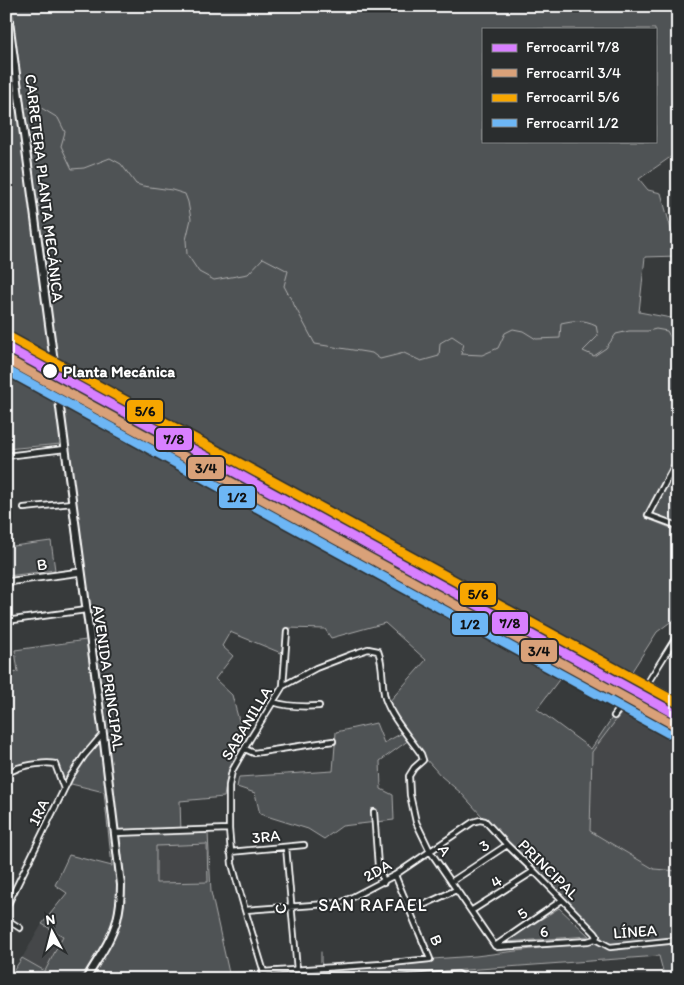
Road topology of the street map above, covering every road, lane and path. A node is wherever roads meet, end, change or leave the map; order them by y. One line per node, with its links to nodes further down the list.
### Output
1 (7, 6): 2 (main road, CARRETERA PLANTA MECÁNICA)
2 (55, 374): 3 (main road, AVENIDA PRINCIPAL)
3 (65, 449): 4 (street); 6 (main road, AVENIDA PRINCIPAL)
4 (6, 456)
5 (678, 459): 8 (street)
6 (72, 503): 7 (street); 9 (main road, AVENIDA PRINCIPAL)
7 (24, 508)
8 (678, 526)
9 (81, 572): 10 (street, B); 11 (main road, AVENIDA PRINCIPAL)
10 (6, 582)
11 (86, 610): 12 (street); 21 (main road, AVENIDA PRINCIPAL)
12 (6, 620)
13 (287, 631): 15 (street, SABANILLA)
14 (678, 634): 16 (street)
15 (283, 686): 17 (street, SABANILLA); 34 (street, A)
16 (678, 701)
17 (273, 702): 18 (street); 23 (street, SABANILLA)
18 (319, 706)
19 (614, 716): 20 (street)
20 (678, 724)
21 (103, 734): 25 (street, 1RA); 29 (main road, AVENIDA PRINCIPAL)
22 (333, 741): 23 (street)
23 (245, 749): 28 (street, SABANILLA)
24 (6, 772): 25 (street)
25 (64, 789): 42 (street, 1RA)
26 (374, 812): 37 (street)
27 (480, 820): 31 (street, PRINCIPAL); 34 (street, 2DA)
28 (229, 829): 29 (street); 33 (street, SABANILLA)
29 (115, 833): 53 (main road, AVENIDA PRINCIPAL)
30 (304, 845): 32 (street, 3RA)
31 (507, 845): 35 (street, PRINCIPAL); 38 (street, 3)
32 (286, 846): 33 (street, 3RA); 41 (street, C)
33 (230, 852): 43 (street, SABANILLA)
34 (430, 852): 36 (street, 2DA); 38 (street, A)
35 (534, 871): 40 (street, PRINCIPAL); 45 (street, 4)
36 (395, 875): 37 (street, 2DA); 44 (street, B)
37 (384, 882): 41 (street, 2DA)
38 (451, 882): 39 (street, A)
39 (456, 890): 44 (street); 45 (street, A)
40 (562, 900): 48 (street, PRINCIPAL); 50 (street, 5)
41 (292, 907): 43 (street, 2DA); 51 (street, C)
42 (6, 908)
43 (245, 910): 52 (street, SABANILLA)
44 (410, 910): 51 (street, B)
45 (471, 911): 50 (street, A)
46 (6, 919): 47 (street)
47 (20, 928)
48 (595, 939): 49 (street, LÍNEA); 50 (street, 6)
49 (678, 940)
50 (495, 946)
51 (297, 970): 52 (street)
52 (263, 972): 54 (street)
53 (86, 979)
54 (266, 979)
55 (379, 979): 56 (street)
56 (465, 979)

